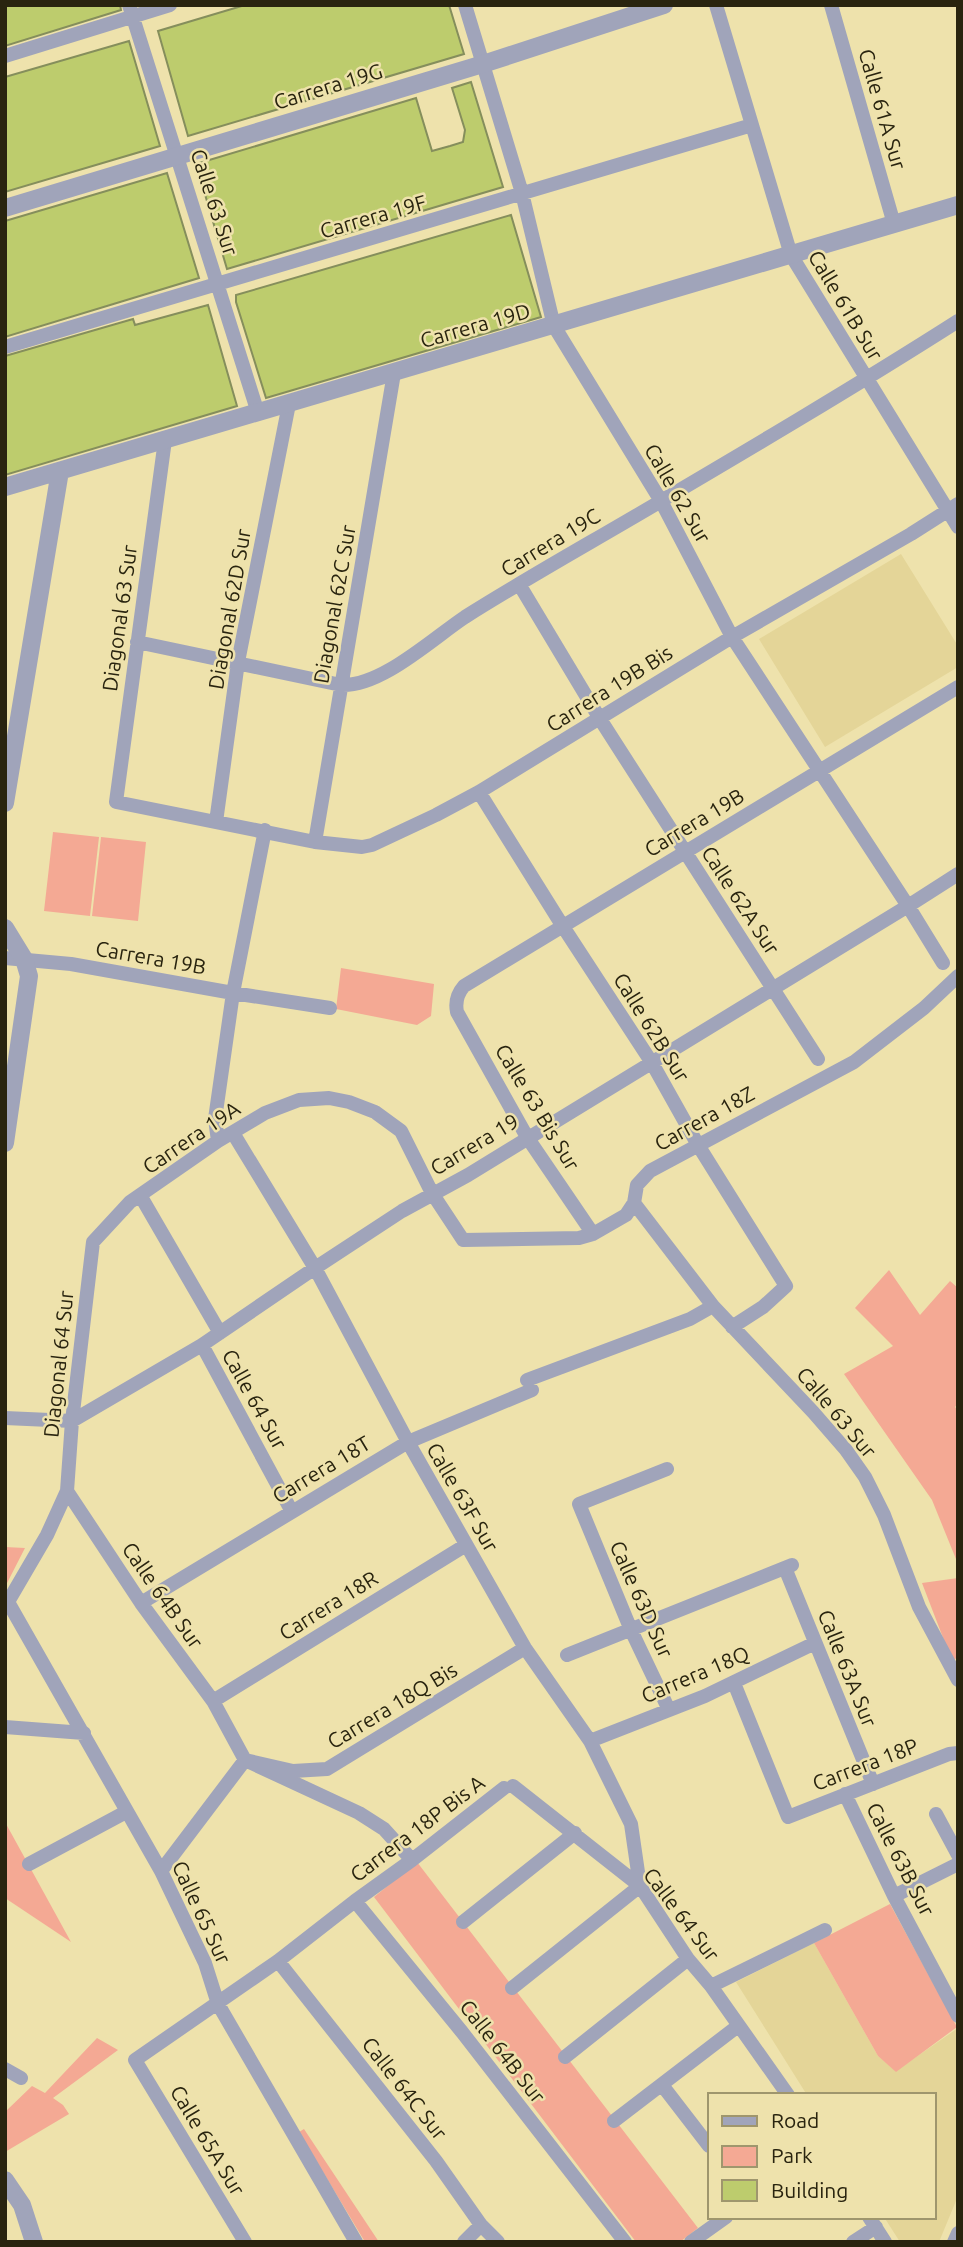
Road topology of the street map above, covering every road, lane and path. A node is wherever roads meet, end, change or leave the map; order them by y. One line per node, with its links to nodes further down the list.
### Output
1 (170, 5): 6 (street)
2 (465, 5): 8 (street, Calle 62 Sur)
3 (664, 5): 8 (street, Carrera 19G)
4 (716, 5): 9 (street, Calle 61B Sur)
5 (831, 5): 14 (street, Calle 61A Sur)
6 (131, 11): 7 (street); 10 (street, Calle 63 Sur)
7 (5, 56)
8 (482, 64): 10 (street, Carrera 19G); 11 (street, Calle 62 Sur)
9 (752, 125): 11 (street, Carrera 19F); 15 (street, Calle 61B Sur)
10 (177, 155): 13 (street, Carrera 19G); 16 (street, Calle 63 Sur)
11 (522, 193): 16 (street, Carrera 19F); 18 (street, Calle 62 Sur)
12 (958, 205): 14 (street, Carrera 19D)
13 (5, 208)
14 (894, 224): 15 (street, Carrera 19D)
15 (791, 255): 18 (street, Carrera 19D); 21 (street, Calle 61B Sur)
16 (218, 283): 19 (street, Carrera 19F); 23 (street, Calle 63 Sur)
17 (958, 321): 21 (street, Carrera 19C)
18 (554, 326): 20 (street, Carrera 19D); 27 (street, Calle 62 Sur)
19 (5, 347)
20 (394, 373): 22 (street, Carrera 19D); 34 (street, Diagonal 62C Sur)
21 (867, 379): 27 (street, Carrera 19C); 28 (street, Calle 61B Sur)
22 (289, 404): 23 (street, Carrera 19D); 33 (street, Diagonal 62D Sur)
23 (258, 413): 24 (street, Carrera 19D)
24 (165, 440): 25 (street, Carrera 19D); 32 (street, Diagonal 63 Sur)
25 (60, 471): 26 (street, Carrera 19D); 40 (street)
26 (5, 487)
27 (661, 501): 30 (street, Carrera 19C); 31 (street, Calle 62 Sur)
28 (953, 507): 29 (street, Calle 61B Sur); 31 (street, Carrera 19B Bis)
29 (958, 527)
30 (519, 584): 34 (street, Carrera 19C); 36 (street, Calle 62A Sur)
31 (732, 637): 36 (street, Carrera 19B Bis); 37 (street, Calle 62 Sur)
32 (137, 642): 33 (street, Carrera 19C); 39 (street, Diagonal 63 Sur)
33 (238, 662): 34 (street, Carrera 19C); 41 (street, Diagonal 62D Sur)
34 (341, 685): 43 (street, Diagonal 62C Sur)
35 (958, 687): 37 (street, Carrera 19B)
36 (600, 719): 38 (street, Carrera 19B Bis); 44 (street, Calle 62A Sur)
37 (819, 771): 44 (street, Carrera 19B); 46 (street, Calle 62 Sur)
38 (479, 792): 43 (street, Carrera 19B Bis); 47 (street, Calle 62B Sur)
39 (116, 802): 41 (street, Carrera 19B Bis)
40 (5, 803)
41 (216, 822): 42 (street, Carrera 19B Bis)
42 (265, 830): 43 (street, Carrera 19B Bis); 54 (street)
43 (315, 842)
44 (684, 852): 47 (street, Carrera 19B); 53 (street, Calle 62A Sur)
45 (958, 874): 46 (street, Carrera 19)
46 (908, 906): 51 (street, Calle 62 Sur); 53 (street, Carrera 19)
47 (562, 925): 55 (street, Carrera 19B); 58 (street, Calle 62B Sur)
48 (5, 928): 50 (street)
49 (5, 958): 50 (street, Carrera 19B)
50 (24, 959): 54 (street, Carrera 19B); 62 (street)
51 (943, 963)
52 (958, 976): 63 (street, Carrera 18Z)
53 (774, 988): 57 (street, Calle 62A Sur); 58 (street, Carrera 19)
54 (233, 993): 56 (street, Carrera 19B); 61 (street)
55 (457, 998): 60 (street, Calle 63 Bis Sur)
56 (330, 1008)
57 (818, 1059)
58 (652, 1063): 60 (street, Carrera 19); 63 (street, Calle 62B Sur)
59 (233, 1133): 61 (street, Carrera 19A); 64 (street, Carrera 19A); 69 (street, Calle 63F Sur)
60 (527, 1137): 64 (street, Carrera 19); 67 (street, Calle 63 Bis Sur)
61 (218, 1141): 65 (street, Carrera 19A)
62 (5, 1143)
63 (698, 1145): 66 (street, Carrera 18Z); 71 (street, Calle 62B Sur)
64 (432, 1193): 67 (street, Carrera 18Z); 69 (street, Carrera 19)
65 (140, 1195): 68 (street, Carrera 19A); 72 (street, Calle 64 Sur)
66 (634, 1203): 67 (street, Carrera 18Z); 70 (street, Calle 63 Sur)
67 (593, 1234)
68 (93, 1242): 75 (street, Diagonal 64 Sur)
69 (314, 1268): 72 (street, Carrera 19); 76 (street, Calle 63F Sur)
70 (713, 1306): 71 (street, Calle 63 Sur); 76 (street, Carrera 18T)
71 (732, 1327): 87 (street, Calle 63 Sur)
72 (220, 1332): 73 (street, Carrera 19)
73 (202, 1345): 75 (street, Carrera 19); 79 (street, Calle 64 Sur)
74 (5, 1418): 75 (street)
75 (72, 1421): 78 (street, Diagonal 64 Sur)
76 (408, 1442): 79 (street, Carrera 18T); 80 (street, Calle 63F Sur)
77 (667, 1469): 83 (street, Calle 63D Sur)
78 (67, 1492): 81 (street, Calle 64B Sur); 82 (street)
79 (291, 1510): 81 (street, Carrera 18T)
80 (466, 1545): 85 (street, Calle 63F Sur); 89 (street, Carrera 18R)
81 (141, 1602): 89 (street, Calle 64B Sur)
82 (7, 1604): 92 (street, Calle 65 Sur)
83 (631, 1630): 84 (street, Calle 63A Sur); 86 (street); 90 (street, Calle 63D Sur)
84 (815, 1643): 88 (street, Carrera 18Q); 96 (street, Calle 63A Sur)
85 (525, 1648): 93 (street, Calle 63F Sur); 95 (street, Carrera 18Q Bis)
86 (567, 1655)
87 (958, 1680)
88 (734, 1683): 90 (street, Carrera 18Q); 98 (street, Carrera 18P)
89 (212, 1701): 95 (street, Calle 64B Sur)
90 (669, 1710): 93 (street, Carrera 18Q)
91 (5, 1727): 92 (street)
92 (84, 1733): 99 (street, Calle 65 Sur)
93 (590, 1741): 107 (street, Calle 63F Sur)
94 (958, 1753): 96 (street, Carrera 18P)
95 (245, 1760): 103 (street); 106 (street)
96 (873, 1784): 98 (street, Carrera 18P)
97 (509, 1787): 101 (street, Calle 64 Sur); 103 (street, Carrera 18P Bis A)
98 (845, 1794): 108 (street, Calle 63B Sur)
99 (126, 1812): 104 (street); 106 (street, Calle 65 Sur)
100 (936, 1814): 102 (street)
101 (575, 1833): 107 (street, Calle 64 Sur); 110 (street)
102 (958, 1855)
103 (412, 1860): 109 (street, Carrera 18P Bis A)
104 (29, 1864)
105 (958, 1864): 108 (street)
106 (161, 1871): 116 (street, Calle 65 Sur)
107 (640, 1886): 112 (street, Calle 64 Sur); 115 (street)
108 (894, 1896): 117 (street, Calle 63B Sur)
109 (355, 1901): 113 (street, Carrera 18P Bis A); 137 (street, Calle 64B Sur)
110 (463, 1922)
111 (825, 1930): 114 (street)
112 (688, 1959): 114 (street, Calle 64 Sur); 119 (street)
113 (278, 1961): 116 (street, Carrera 18P Bis A); 130 (street, Calle 64C Sur)
114 (710, 1986): 118 (street, Calle 64 Sur)
115 (512, 1988)
116 (218, 2004): 120 (street, Carrera 18P Bis A); 134 (street, Calle 65 Sur)
117 (958, 2016)
118 (738, 2026): 123 (street); 124 (street, Calle 64 Sur)
119 (565, 2057)
120 (135, 2060): 133 (street, Calle 65A Sur)
121 (5, 2069): 122 (street)
122 (21, 2078)
123 (662, 2085): 125 (street); 126 (street)
124 (787, 2093)
125 (614, 2121)
126 (708, 2145)
127 (5, 2180): 132 (street)
128 (723, 2219): 138 (street)
129 (872, 2222): 139 (street); 140 (street)
130 (481, 2225): 135 (street); 136 (street, Calle 64C Sur)
131 (958, 2233): 141 (street)
132 (34, 2242)
133 (244, 2242)
134 (356, 2242)
135 (464, 2242)
136 (498, 2242)
137 (625, 2242)
138 (691, 2242)
139 (853, 2242)
140 (885, 2242)
141 (954, 2242)

